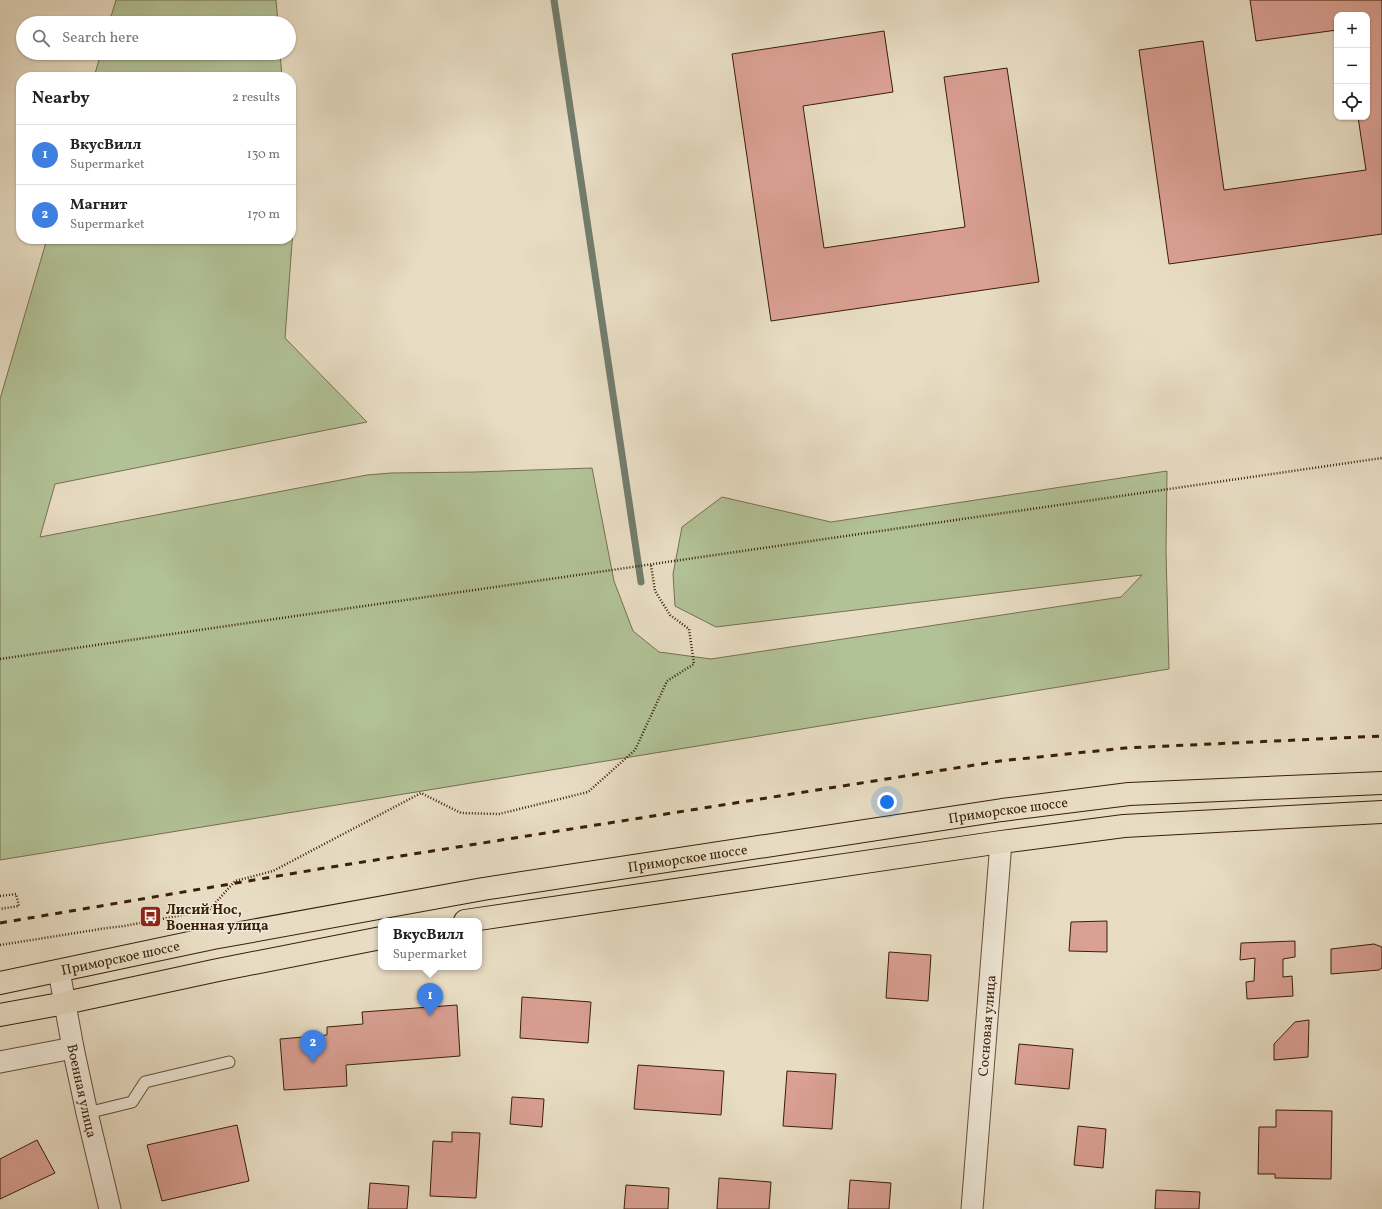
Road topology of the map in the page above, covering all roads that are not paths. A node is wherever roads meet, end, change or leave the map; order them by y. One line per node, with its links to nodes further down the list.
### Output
1 (1382, 783): 6 (main road, Приморское шоссе)
2 (1382, 812): 3 (main road, Приморское шоссе)
3 (1001, 842): 4 (main road, Приморское шоссе); 15 (street, Сосновая улица)
4 (482, 918)
5 (378, 939): 8 (main road)
6 (59, 971): 7 (main road, Приморское шоссе); 8 (street, Военная улица)
7 (0, 982)
8 (65, 1003): 9 (main road); 10 (street, Военная улица)
9 (0, 1015)
10 (73, 1048): 11 (street); 13 (street, Военная улица)
11 (0, 1062)
12 (229, 1062): 13 (lane)
13 (87, 1113): 14 (street, Военная улица)
14 (110, 1209)
15 (972, 1209)

